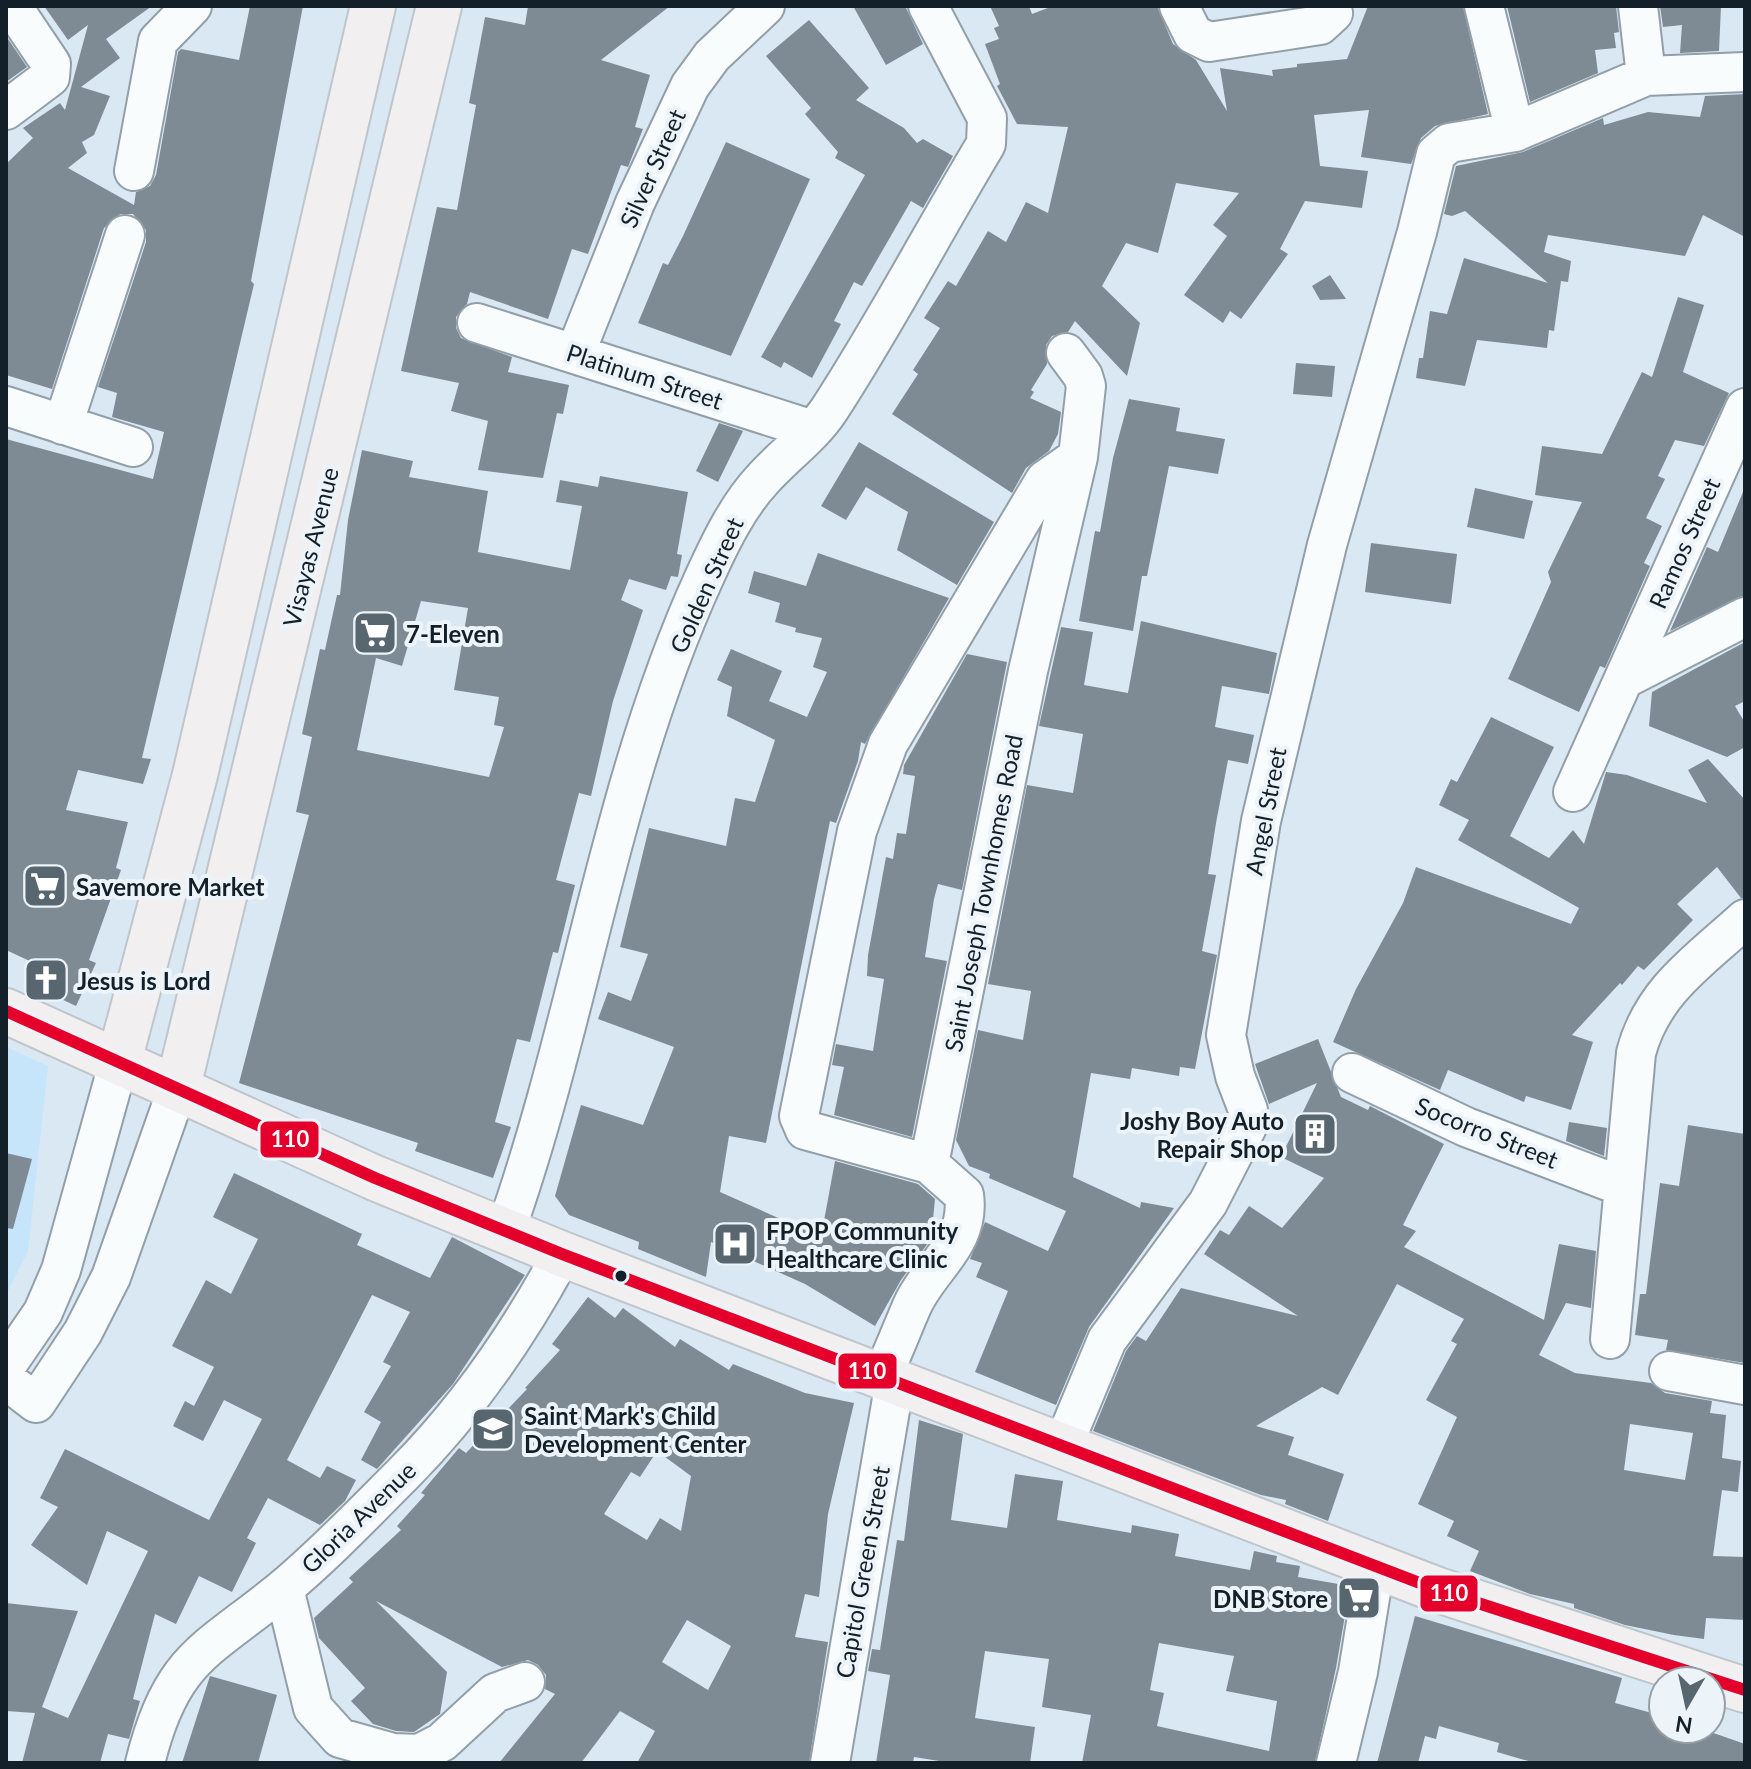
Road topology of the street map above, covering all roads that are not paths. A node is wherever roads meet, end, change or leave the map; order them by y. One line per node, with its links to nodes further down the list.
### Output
1 (12, 6): 13 (street)
2 (192, 6): 15 (street)
3 (373, 6): 26 (main road)
4 (765, 6): 19 (street, Silver Street)
5 (928, 6): 23 (street, Golden Street)
6 (1179, 6): 7 (street)
7 (1331, 6)
8 (1484, 6): 14 (street)
9 (1638, 6): 12 (street)
10 (431, 7): 27 (main road, Visayas Avenue)
11 (1745, 72): 12 (street)
12 (1646, 76): 14 (street)
13 (6, 110)
14 (1515, 132): 46 (street, Angel Street)
15 (134, 171)
16 (125, 235): 22 (street)
17 (477, 323): 19 (street, Platinum Street)
18 (1066, 353): 25 (street, Saint Joseph Townhomes Road)
19 (575, 354): 23 (street, Platinum Street)
20 (6, 406): 22 (street)
21 (1745, 408): 29 (street, Ramos Street)
22 (63, 425): 24 (street)
23 (813, 430): 38 (street, Golden Street)
24 (133, 447)
25 (1078, 457): 36 (street, Saint Joseph Townhomes Road); 36 (street)
26 (253, 530): 27 (main road); 33 (main road)
27 (311, 542): 35 (main road, Visayas Avenue)
28 (1745, 617): 29 (street)
29 (1624, 679): 30 (street, Ramos Street)
30 (1573, 792)
31 (1745, 919): 37 (street)
32 (6, 1011): 33 (main road)
33 (119, 1061): 35 (main road); 41 (street)
34 (1352, 1073): 37 (street, Socorro Street)
35 (178, 1087): 38 (main road); 44 (street)
36 (929, 1164): 43 (street)
37 (1624, 1187): 40 (street)
38 (505, 1232): 39 (main road)
39 (562, 1254): 43 (main road); 48 (street, Gloria Avenue)
40 (1610, 1339)
41 (6, 1366)
42 (1669, 1371): 45 (street)
43 (877, 1374): 46 (main road); 52 (street, Capitol Green Street)
44 (6, 1380)
45 (1745, 1385)
46 (1062, 1448): 47 (main road)
47 (1375, 1567): 50 (main road); 53 (street)
48 (284, 1588): 49 (street); 51 (street, Gloria Avenue)
49 (525, 1682)
50 (1745, 1690)
51 (145, 1763)
52 (830, 1763)
53 (1336, 1763)

